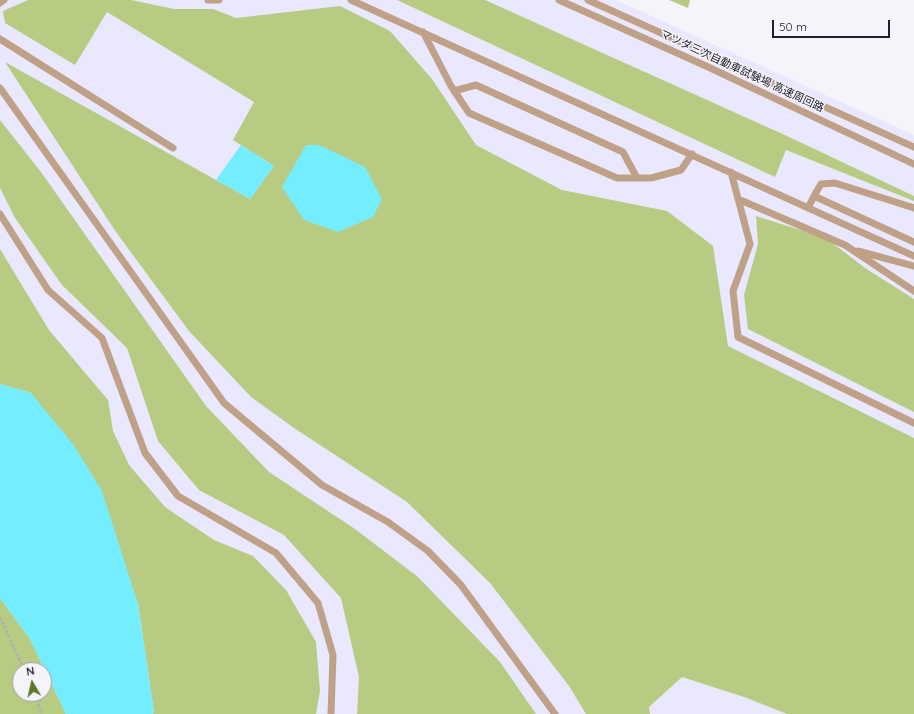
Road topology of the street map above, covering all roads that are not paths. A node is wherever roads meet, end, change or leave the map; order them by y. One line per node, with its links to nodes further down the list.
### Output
1 (4, 0): 7 (lane)
2 (208, 0): 3 (lane)
3 (219, 0)
4 (352, 0): 8 (lane)
5 (559, 0): 15 (lane, マツダ三次自動車試験場 高速周回路)
6 (588, 0): 12 (lane)
7 (0, 3)
8 (423, 32): 11 (lane); 14 (lane)
9 (0, 39): 13 (lane)
10 (0, 88): 30 (lane)
11 (454, 91): 17 (lane); 17 (lane)
12 (914, 147)
13 (173, 148)
14 (692, 154): 16 (lane); 17 (lane)
15 (914, 164)
16 (731, 172): 19 (lane); 20 (lane)
17 (637, 178)
18 (814, 196): 20 (lane); 21 (lane); 23 (lane)
19 (738, 199): 24 (lane); 28 (lane)
20 (808, 208): 25 (lane)
21 (914, 208)
22 (0, 214): 29 (lane)
23 (914, 242)
24 (852, 249): 26 (lane); 27 (lane)
25 (914, 256)
26 (914, 266)
27 (914, 291)
28 (914, 422)
29 (331, 714)
30 (555, 714)

